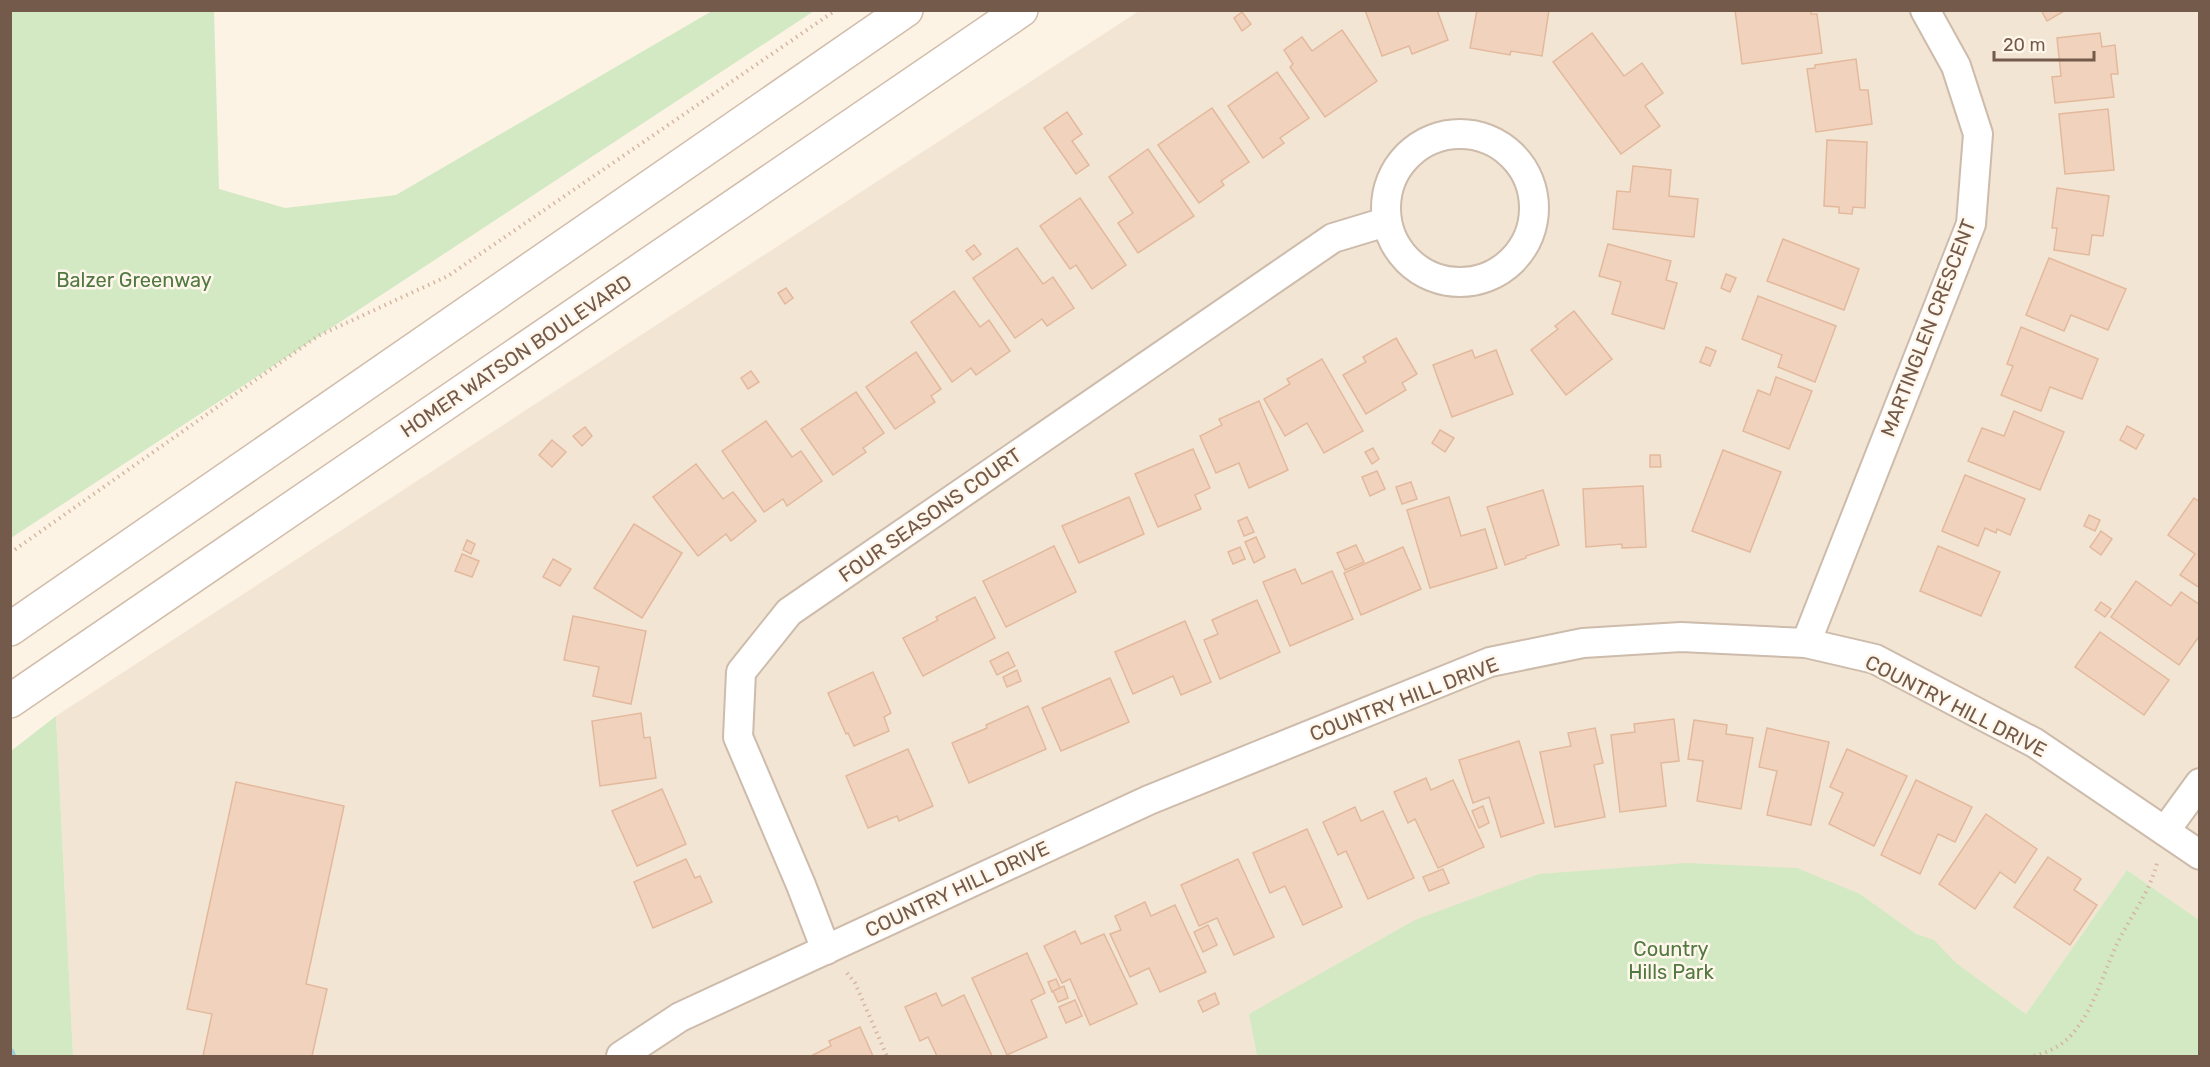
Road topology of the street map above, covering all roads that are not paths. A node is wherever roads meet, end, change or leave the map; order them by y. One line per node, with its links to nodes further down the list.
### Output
1 (906, 10): 5 (main road)
2 (1021, 10): 7 (main road, HOMER WATSON BOULEVARD)
3 (1925, 10): 6 (street, MARTINGLEN CRESCENT)
4 (1386, 222): 4 (street); 11 (street, FOUR SEASONS COURT)
5 (10, 629)
6 (1806, 643): 9 (street, COUNTRY HILL DRIVE); 11 (street, COUNTRY HILL DRIVE)
7 (10, 701)
8 (2199, 783): 9 (street)
9 (2165, 831): 10 (street, COUNTRY HILL DRIVE)
10 (2199, 855)
11 (826, 950): 12 (street, COUNTRY HILL DRIVE)
12 (621, 1056)

